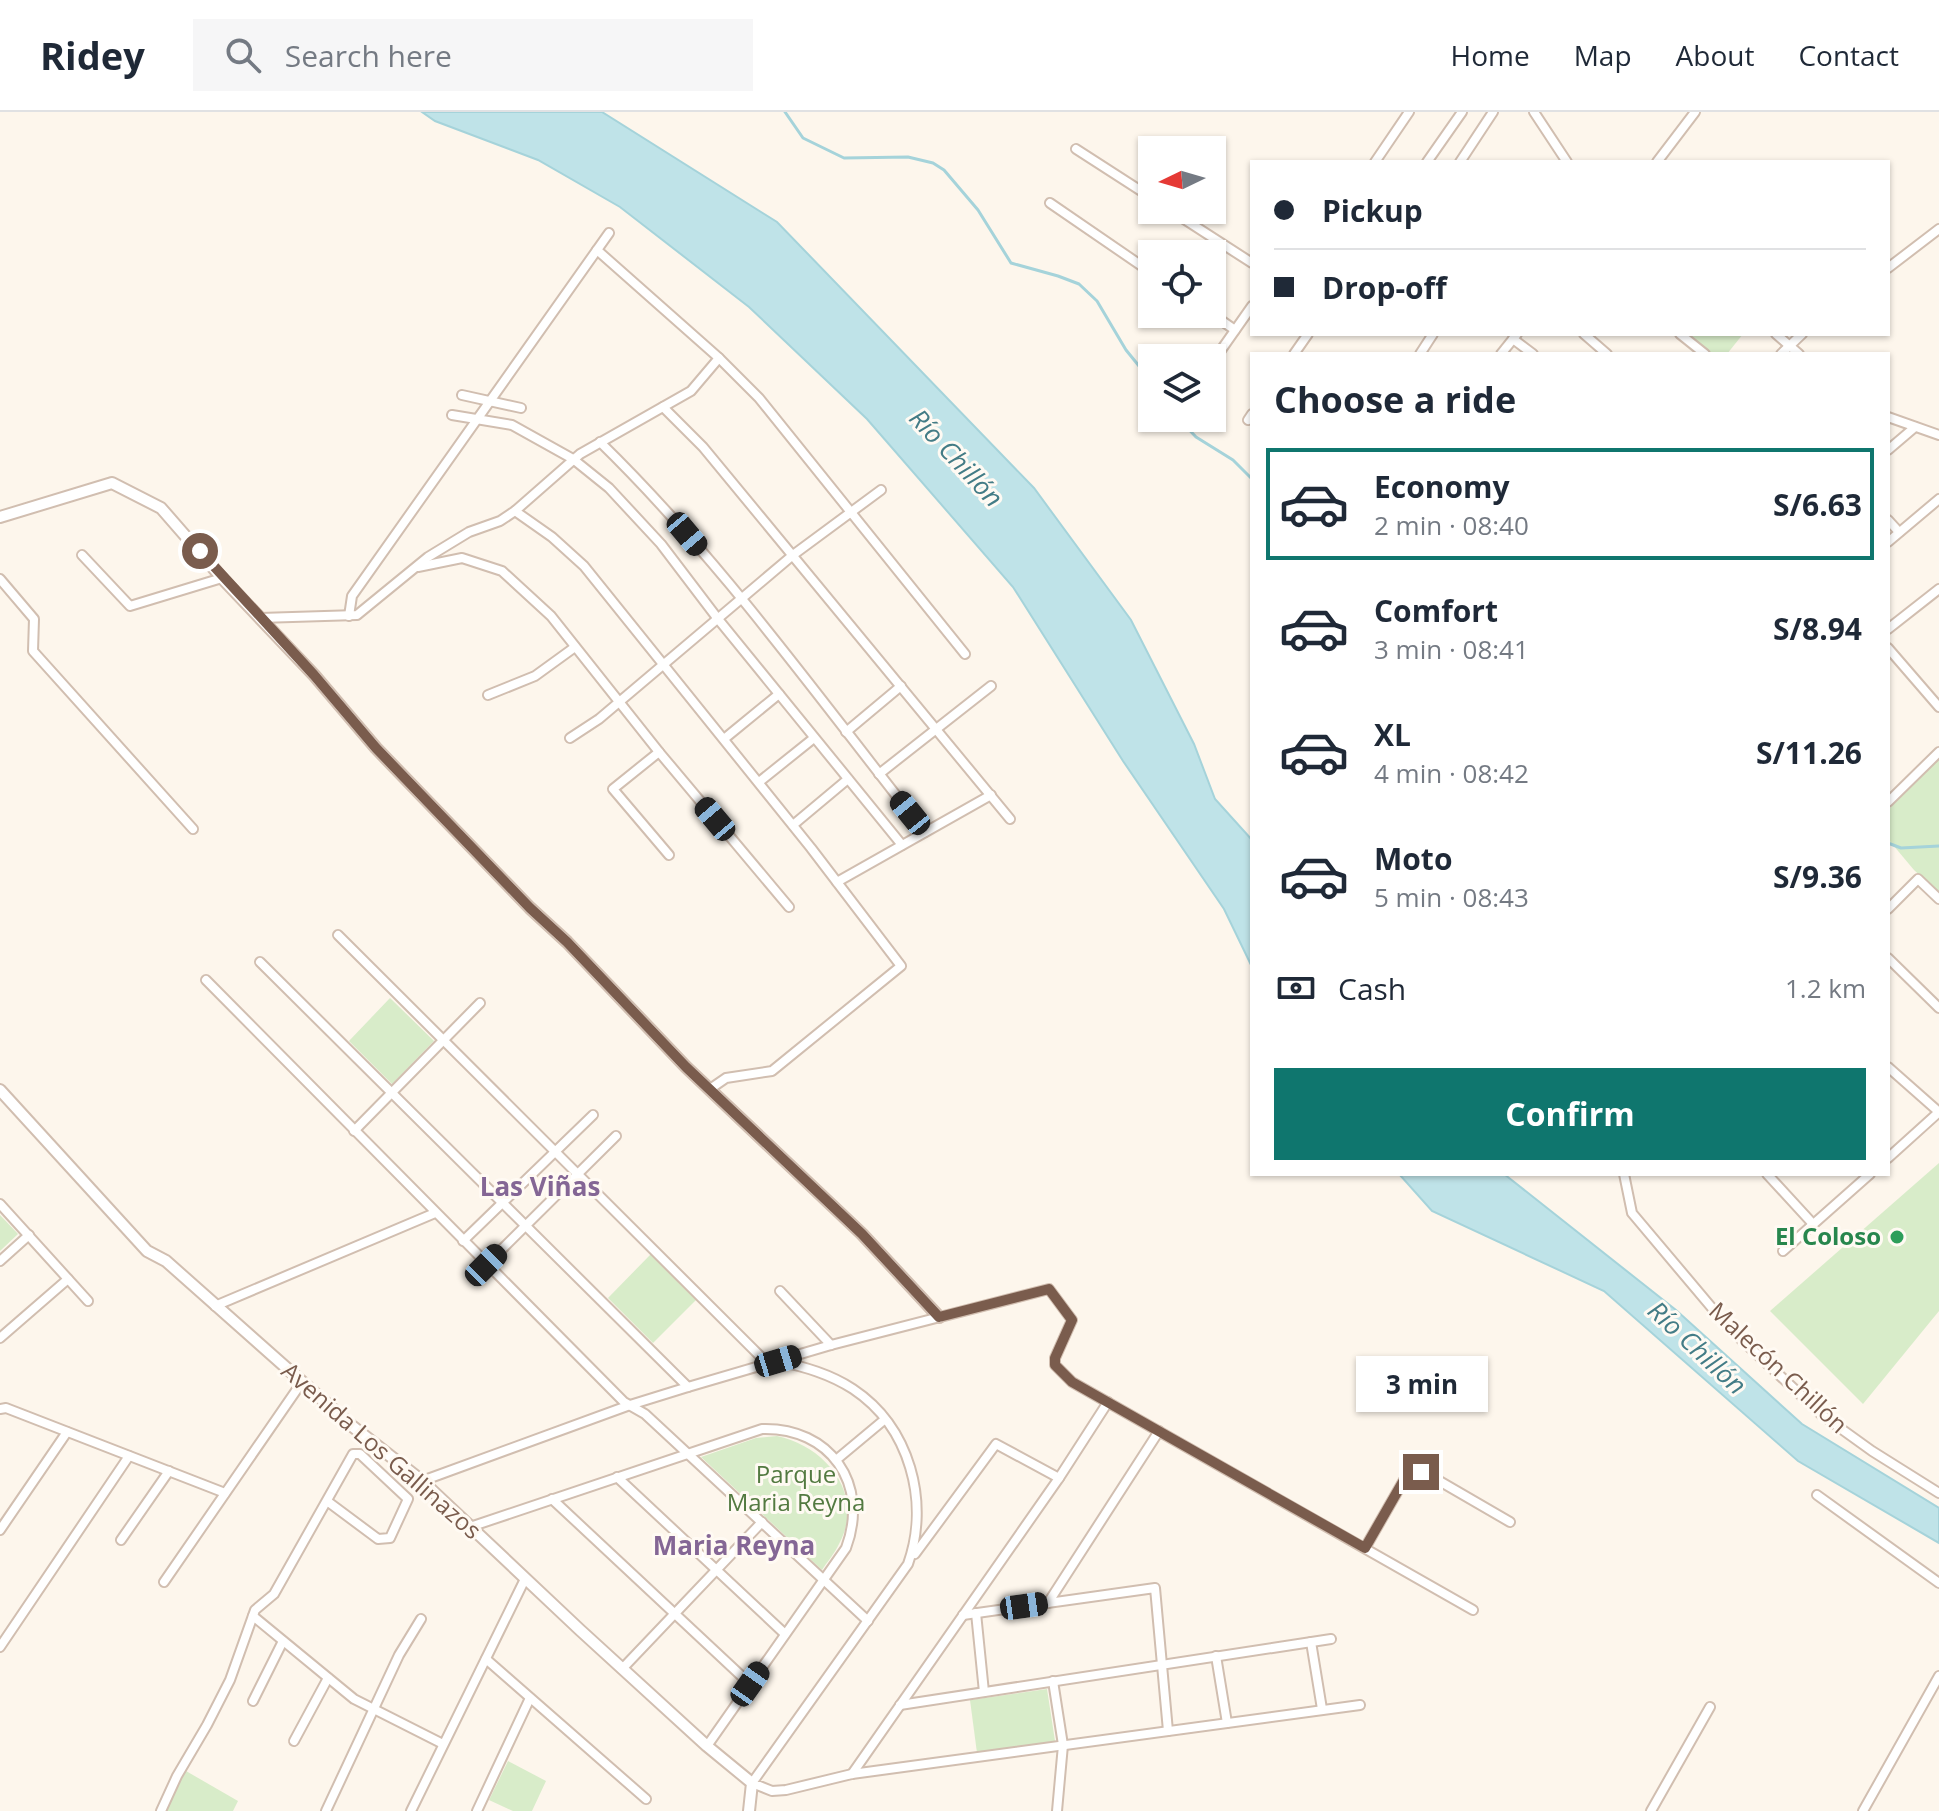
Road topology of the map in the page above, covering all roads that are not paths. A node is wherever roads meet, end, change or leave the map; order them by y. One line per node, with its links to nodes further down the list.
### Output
1 (1409, 112): 7 (street)
2 (1462, 112): 8 (street)
3 (1493, 112): 9 (street)
4 (1534, 112): 10 (street)
5 (1695, 112): 11 (street)
6 (1076, 149): 12 (street)
7 (1376, 160)
8 (1428, 160)
9 (1461, 160)
10 (1566, 160)
11 (1662, 160)
12 (1138, 189)
13 (1050, 203): 19 (street)
14 (1192, 224): 18 (street)
15 (1939, 229): 20 (street)
16 (609, 233): 17 (street)
17 (597, 250): 37 (street); 39 (street)
18 (1250, 262)
19 (1138, 263)
20 (1890, 266)
21 (1250, 309): 23 (street)
22 (1226, 324): 23 (street)
23 (1235, 330): 29 (street)
24 (1515, 336): 31 (street); 32 (street)
25 (1586, 336): 33 (street)
26 (1682, 336): 34 (street)
27 (1778, 336): 30 (street)
28 (1799, 336): 30 (street)
29 (1225, 344)
30 (1788, 344): 35 (street); 36 (street)
31 (1503, 352)
32 (1531, 352)
33 (1605, 352)
34 (1702, 352)
35 (1782, 352)
36 (1797, 352)
37 (719, 358): 40 (street); 53 (street)
38 (462, 395): 39 (street)
39 (489, 402): 41 (street); 44 (street)
40 (663, 407): 47 (street); 59 (street)
41 (521, 408)
42 (452, 415): 44 (street)
43 (1890, 418): 45 (street)
44 (476, 420): 49 (street); 65 (street)
45 (1915, 427): 46 (street); 48 (street)
46 (1939, 435)
47 (600, 442): 49 (street); 64 (street)
48 (1890, 448)
49 (573, 459): 52 (street); 67 (street)
50 (881, 490): 53 (street)
51 (1939, 499): 56 (street)
52 (515, 511): 60 (street); 72 (street)
53 (851, 512): 59 (street); 71 (street)
54 (0, 517): 61 (street)
55 (1890, 522): 56 (street)
56 (1899, 532): 57 (street)
57 (1890, 540)
58 (82, 555): 61 (street)
59 (793, 555): 64 (street); 73 (street)
60 (415, 568): 65 (street); 69 (street)
61 (222, 578): 66 (street)
62 (0, 579): 93 (street)
63 (1939, 589): 68 (street)
64 (741, 599): 67 (street); 80 (street)
65 (349, 616): 66 (street)
66 (260, 618): 109 (street)
67 (718, 619): 72 (street); 75 (street)
68 (1890, 627)
69 (575, 647): 76 (street); 77 (street)
70 (1890, 650): 78 (street)
71 (965, 654)
72 (663, 664): 77 (street); 83 (street)
73 (901, 686): 79 (street); 80 (street)
74 (991, 686): 79 (street)
75 (779, 694): 82 (street); 83 (street)
76 (488, 695)
77 (618, 702): 81 (street); 84 (street)
78 (1939, 707)
79 (936, 729): 86 (street); 89 (street)
80 (846, 732): 86 (street)
81 (570, 738)
82 (814, 738): 87 (street); 88 (street)
83 (724, 739): 88 (street)
84 (659, 752): 96 (street); 99 (street)
85 (1939, 752): 90 (street)
86 (879, 774): 94 (street)
87 (848, 779): 92 (street); 95 (street)
88 (759, 782): 92 (street)
89 (991, 795): 91 (street); 94 (street)
90 (1890, 800)
91 (1010, 819)
92 (793, 825): 97 (street)
93 (193, 829)
94 (925, 832): 95 (street)
95 (902, 845): 97 (street)
96 (669, 855)
97 (837, 882): 109 (street)
98 (1939, 899): 100 (street)
99 (789, 907)
100 (1890, 907)
101 (338, 935): 107 (street)
102 (1890, 960): 106 (street)
103 (260, 962): 111 (street)
104 (206, 980): 115 (street)
105 (480, 1003): 107 (street)
106 (1939, 1008)
107 (444, 1040): 111 (street); 117 (street)
108 (1890, 1069): 113 (street)
109 (710, 1089): 139 (street)
110 (0, 1090): 112 (street, Avenida Los Gallinazos)
111 (392, 1093): 115 (street); 125 (street)
112 (4, 1103): 138 (street, Avenida Los Gallinazos)
113 (1939, 1112): 118 (street)
114 (593, 1115): 117 (street)
115 (354, 1131): 127 (street)
116 (616, 1136): 119 (street)
117 (555, 1152): 119 (street); 125 (street)
118 (1890, 1156)
119 (578, 1174): 129 (street); 143 (street)
120 (1624, 1176): 160 (street, Malecón Chillón)
121 (1769, 1176): 124 (street)
122 (1781, 1176): 124 (street)
123 (1868, 1176): 128 (street)
124 (1775, 1182): 128 (street)
125 (503, 1203): 129 (street); 131 (street)
126 (0, 1204): 130 (street)
127 (435, 1213): 131 (street); 138 (street)
128 (1813, 1224): 132 (street)
129 (526, 1226): 134 (street); 145 (street)
130 (29, 1235): 133 (street); 135 (street)
131 (463, 1241): 134 (street)
132 (1783, 1251)
133 (0, 1261)
134 (486, 1265): 147 (street)
135 (68, 1279): 137 (street); 140 (street)
136 (780, 1291): 141 (street)
137 (88, 1301)
138 (215, 1306): 144 (street, Avenida Los Gallinazos)
139 (939, 1317): 141 (street); 146 (street)
140 (0, 1338)
141 (831, 1345): 142 (street)
142 (778, 1361): 143 (street); 149 (street)
143 (768, 1364): 145 (street)
144 (302, 1382): 158 (street, Avenida Los Gallinazos); 159 (street)
145 (688, 1387): 147 (street)
146 (1108, 1402): 150 (street); 157 (street)
147 (630, 1405): 152 (street); 158 (street)
148 (0, 1409): 151 (street)
149 (884, 1420): 154 (street); 170 (street)
150 (1159, 1431): 169 (street); 176 (street)
151 (67, 1432): 153 (street); 167 (street)
152 (688, 1453): 154 (street); 156 (street); 164 (street)
153 (129, 1456): 155 (street); 188 (street)
154 (836, 1460): 172 (street)
155 (169, 1471): 159 (street); 168 (street)
156 (617, 1477): 162 (street); 171 (street)
157 (1059, 1478): 170 (street); 180 (street)
158 (422, 1481): 166 (street, Avenida Los Gallinazos)
159 (225, 1493): 174 (street)
160 (1939, 1493)
161 (1817, 1495): 175 (street)
162 (552, 1499): 166 (street); 179 (street)
163 (327, 1501): 163 (street); 181 (street)
164 (762, 1522): 171 (street); 172 (street)
165 (1510, 1522): 169 (street)
166 (470, 1527): 173 (street, Avenida Los Gallinazos)
167 (0, 1530)
168 (121, 1540)
169 (1365, 1548): 177 (street)
170 (908, 1564): 183 (street)
171 (716, 1570): 179 (street); 184 (street)
172 (823, 1580): 183 (street); 184 (street)
173 (524, 1581): 190 (street); 192 (street, Avenida Los Gallinazos)
174 (164, 1582)
175 (1939, 1583)
176 (1048, 1603): 178 (street); 191 (street)
177 (1473, 1610)
178 (976, 1613): 180 (street); 197 (street)
179 (675, 1614): 192 (street); 196 (street)
180 (963, 1615): 200 (street)
181 (253, 1616): 186 (street); 214 (street)
182 (421, 1619): 204 (street)
183 (868, 1621): 212 (street)
184 (785, 1634): 196 (street)
185 (1331, 1639): 187 (street)
186 (283, 1641): 194 (street); 199 (street)
187 (1311, 1642): 189 (street); 203 (street)
188 (0, 1647)
189 (1216, 1656): 191 (street); 205 (street)
190 (486, 1659): 198 (street); 208 (street)
191 (1162, 1665): 195 (street); 206 (street)
192 (622, 1669): 210 (street, Avenida Los Gallinazos)
193 (1939, 1676): 221 (street)
194 (328, 1678): 204 (street); 207 (street)
195 (1053, 1681): 197 (street); 209 (street)
196 (750, 1684): 210 (street)
197 (984, 1692): 200 (street)
198 (530, 1698): 213 (street); 217 (street)
199 (253, 1701)
200 (900, 1705): 211 (street)
201 (1360, 1705): 203 (street)
202 (1710, 1707): 220 (street)
203 (1322, 1709): 205 (street)
204 (374, 1710): 208 (street); 215 (street)
205 (1227, 1723): 206 (street)
206 (1168, 1731): 209 (street)
207 (294, 1741)
208 (443, 1744): 216 (street)
209 (1063, 1745): 211 (street); 219 (street)
210 (707, 1746): 212 (street, Avenida Los Gallinazos)
211 (852, 1774): 212 (street)
212 (752, 1783): 218 (street)
213 (646, 1799)
214 (161, 1811)
215 (326, 1811)
216 (411, 1811)
217 (477, 1811)
218 (749, 1811)
219 (1057, 1811)
220 (1651, 1811)
221 (1863, 1811)

